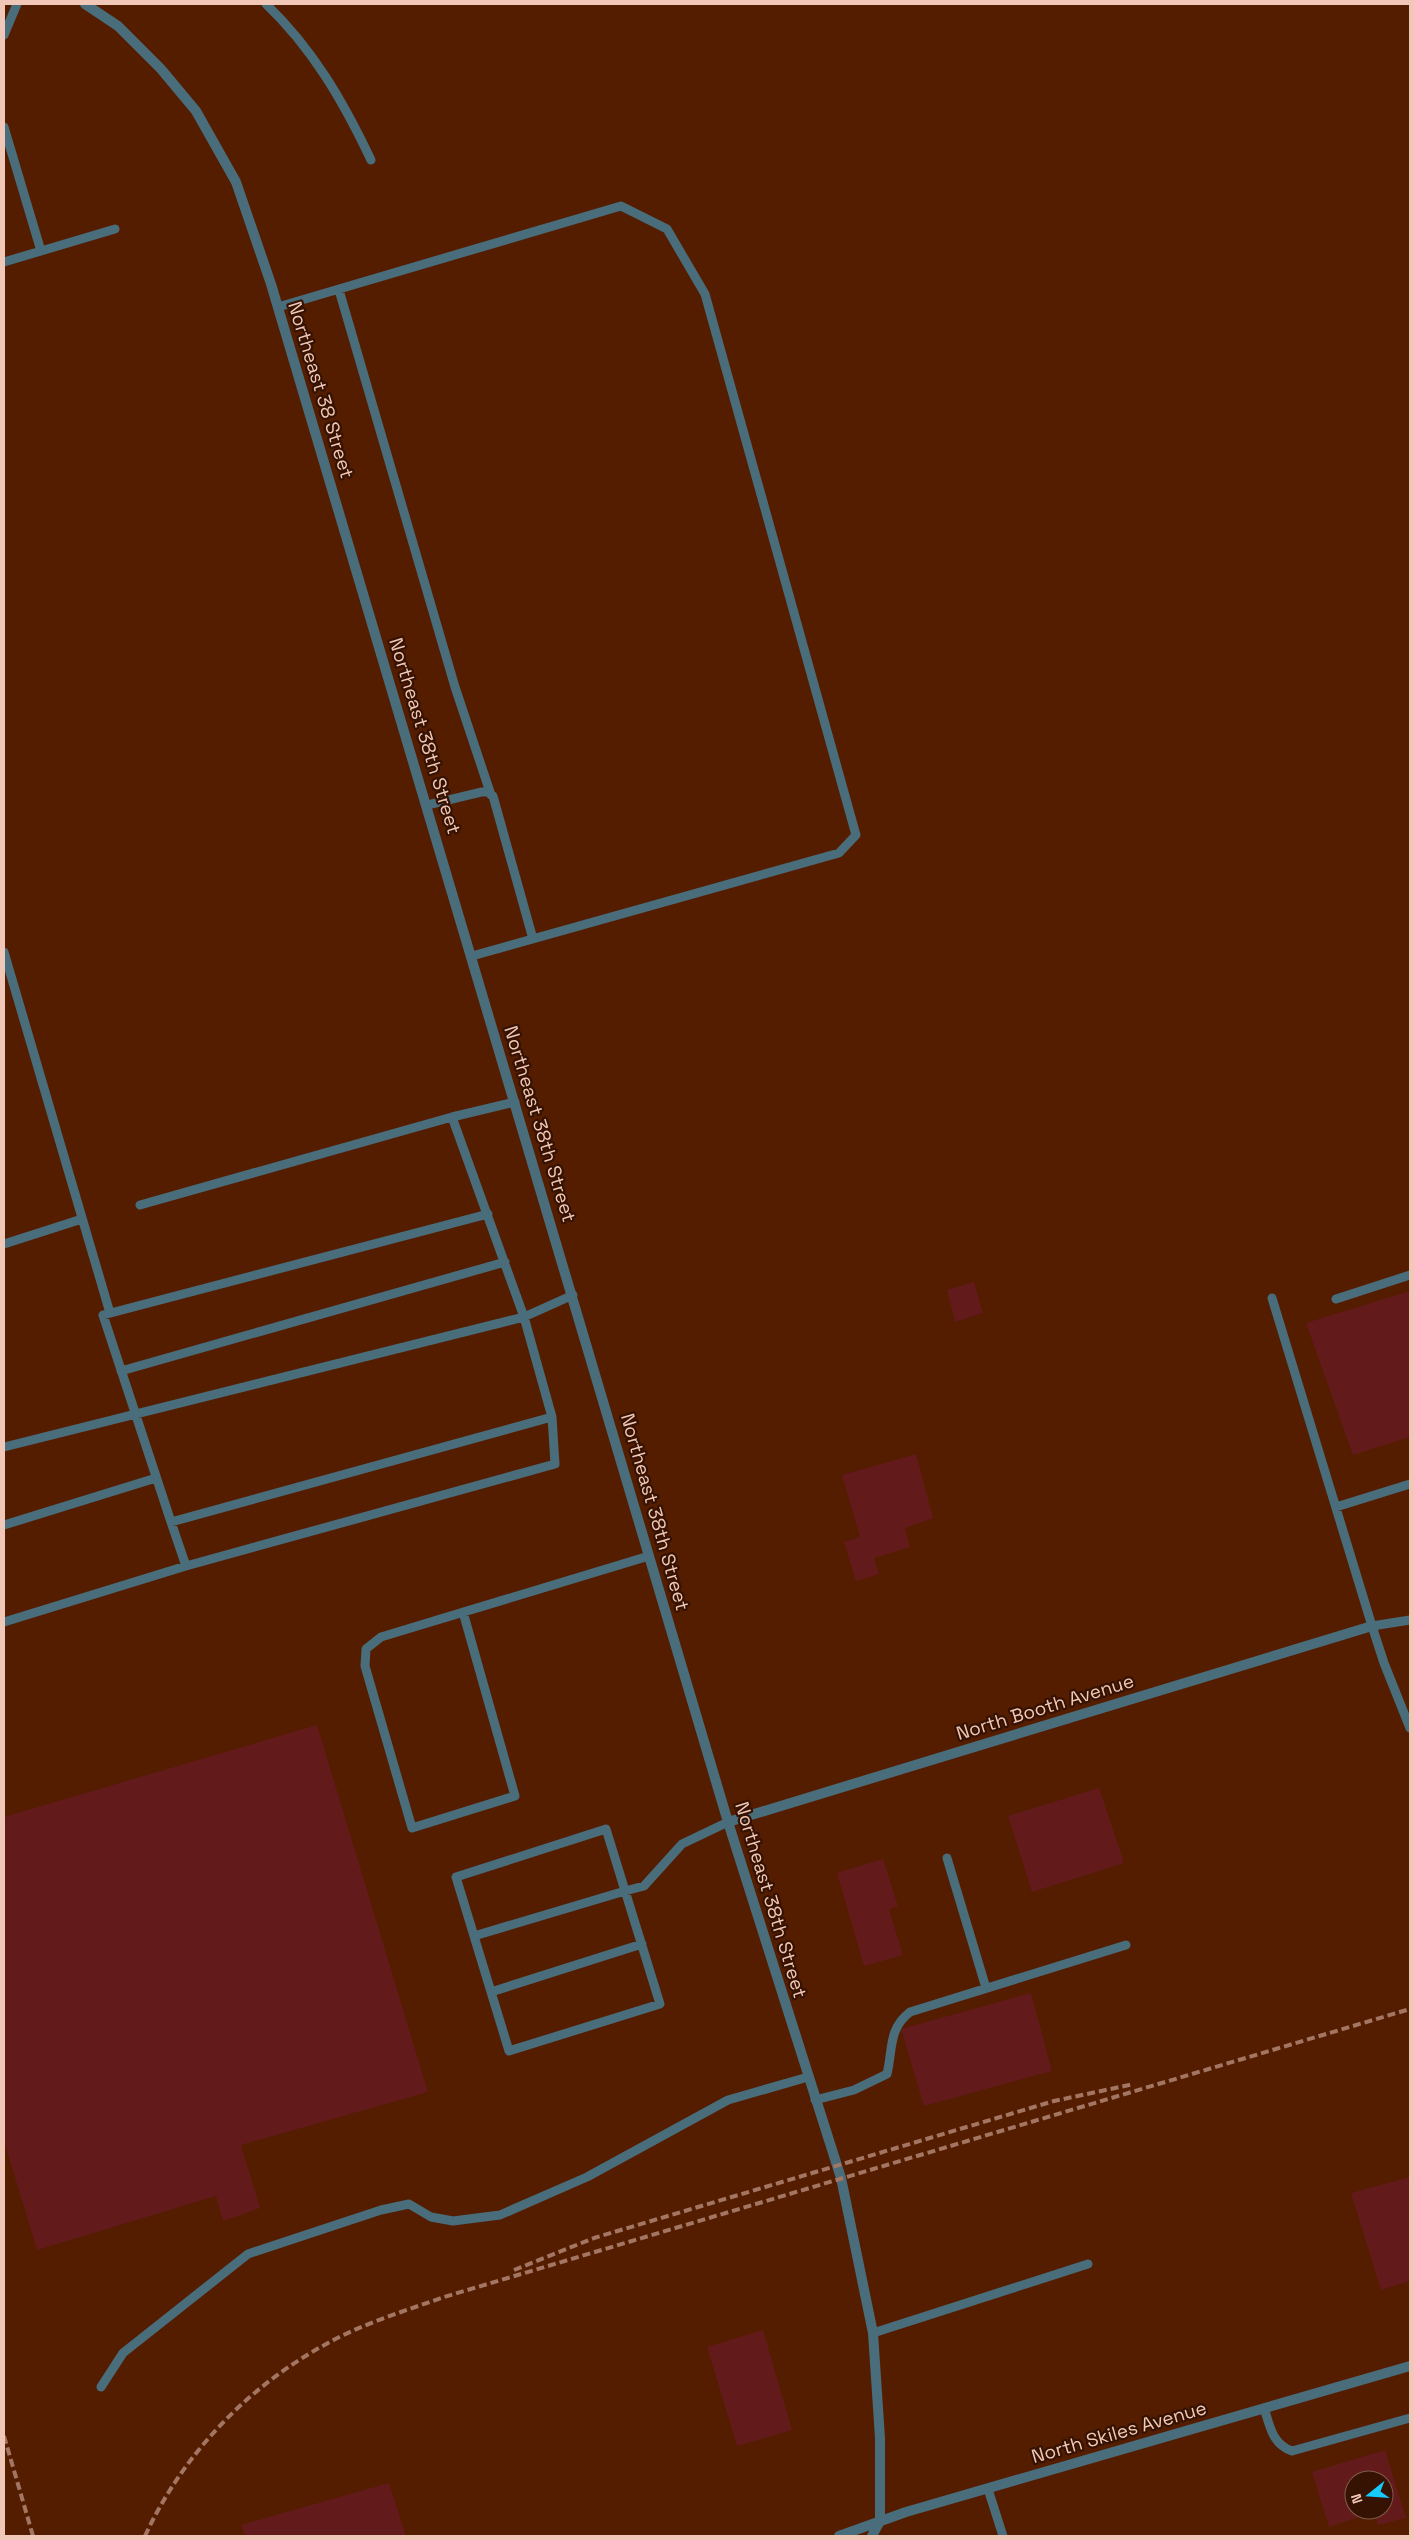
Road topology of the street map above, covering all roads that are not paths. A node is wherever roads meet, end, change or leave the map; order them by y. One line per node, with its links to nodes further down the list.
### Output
1 (17, 4): 4 (lane)
2 (85, 4): 11 (street, Northeast 38 Street)
3 (266, 4): 6 (lane)
4 (4, 34)
5 (4, 127): 8 (lane)
6 (371, 160)
7 (115, 229): 8 (lane)
8 (41, 251): 9 (lane)
9 (4, 262)
10 (339, 290): 11 (lane); 13 (lane); 15 (lane)
11 (278, 307): 12 (street, Northeast 38 Street)
12 (338, 506): 14 (street, Northeast 38th Street)
13 (491, 794): 14 (lane); 15 (lane)
14 (427, 805): 17 (street, Northeast 38th Street)
15 (533, 939): 17 (lane)
16 (4, 952): 22 (lane)
17 (472, 956): 18 (street, Northeast 38th Street)
18 (515, 1102): 19 (lane); 26 (street, Northeast 38th Street)
19 (452, 1117): 20 (lane); 21 (lane)
20 (140, 1205)
21 (488, 1214): 24 (lane); 29 (lane)
22 (82, 1219): 23 (lane); 29 (lane)
23 (4, 1244)
24 (506, 1262): 30 (lane); 31 (lane)
25 (1410, 1276): 28 (lane)
26 (573, 1295): 30 (lane); 40 (street, Northeast 38th Street)
27 (1272, 1298): 37 (lane)
28 (1336, 1299)
29 (110, 1313): 31 (lane)
30 (524, 1317): 32 (lane); 33 (lane)
31 (121, 1371): 32 (lane)
32 (134, 1414): 34 (lane); 35 (lane)
33 (552, 1417): 38 (lane); 41 (lane)
34 (4, 1447)
35 (156, 1478): 38 (lane); 39 (lane)
36 (1410, 1484): 37 (lane)
37 (1336, 1507): 45 (lane)
38 (171, 1522): 41 (lane)
39 (4, 1525)
40 (649, 1556): 42 (lane); 47 (street, Northeast 38th Street)
41 (186, 1566): 44 (lane)
42 (462, 1612): 42 (lane)
43 (1410, 1620): 45 (lane)
44 (4, 1622)
45 (1372, 1626): 46 (lane); 47 (street, North Booth Avenue)
46 (1410, 1728)
47 (728, 1822): 49 (lane); 55 (street, Northeast 38th Street)
48 (947, 1858): 53 (lane)
49 (625, 1891): 50 (lane); 50 (lane); 51 (lane)
50 (474, 1936): 54 (lane)
51 (642, 1944): 54 (lane); 54 (lane)
52 (1126, 1945): 53 (lane)
53 (986, 1988): 56 (lane)
54 (491, 1992)
55 (808, 2077): 56 (street, Northeast 38th Street); 60 (lane)
56 (815, 2100): 58 (street, Northeast 38th Street)
57 (1088, 2264): 58 (lane)
58 (873, 2333): 64 (street, Northeast 38th Street)
59 (1410, 2366): 61 (street, North Skiles Avenue)
60 (100, 2387)
61 (1264, 2408): 62 (lane); 63 (street, North Skiles Avenue)
62 (1410, 2418)
63 (988, 2488): 64 (street, North Skiles Avenue); 67 (lane)
64 (880, 2521): 65 (street, North Skiles Avenue); 66 (street, Northeast 38th Street)
65 (840, 2536)
66 (872, 2536)
67 (1003, 2536)

